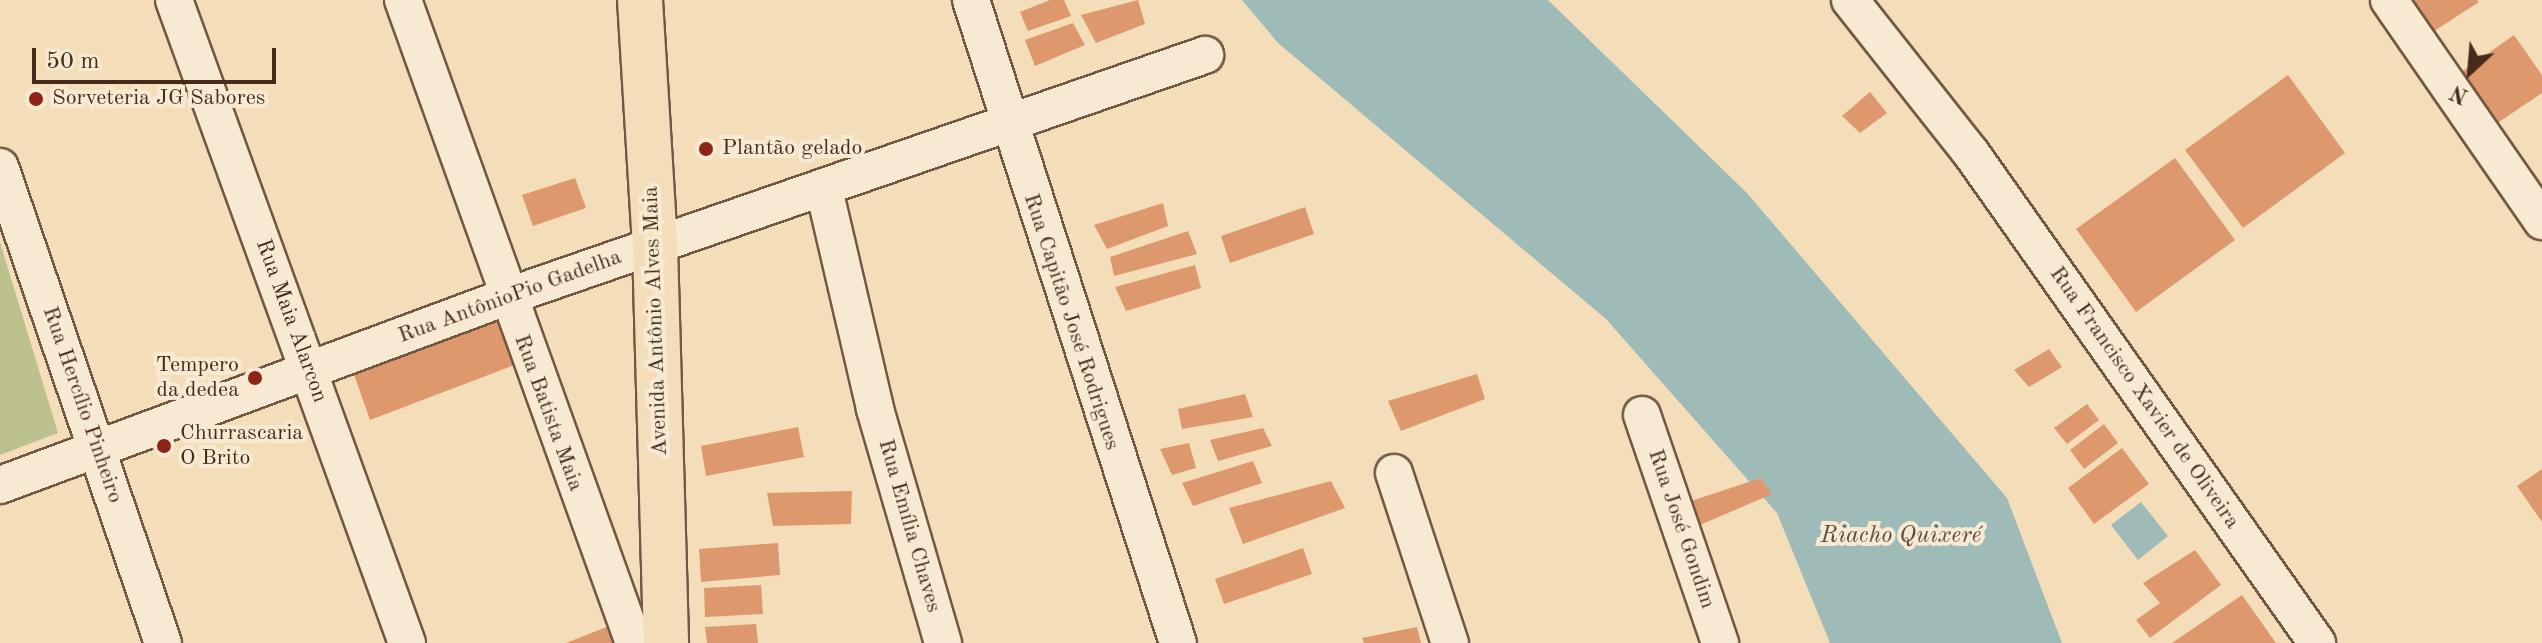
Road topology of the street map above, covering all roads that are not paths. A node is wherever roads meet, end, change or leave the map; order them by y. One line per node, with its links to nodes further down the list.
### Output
1 (174, 0): 14 (street, Rua Maia Alarcon)
2 (403, 0): 13 (street, Rua Batista Maia)
3 (640, 0): 12 (main road, Avenida Antônio Alves Maia)
4 (971, 0): 8 (street, Rua Capitão José Rodrigues)
5 (1850, 0): 27 (street, Rua Francisco Xavier de Oliveira)
6 (2389, 0): 11 (street)
7 (1205, 55): 8 (street, Rua AntônioPio Gadelha)
8 (1008, 126): 10 (street, Rua AntônioPio Gadelha); 24 (street, Rua Capitão José Rodrigues)
9 (0, 167): 16 (street, Rua Hercílio Pinheiro)
10 (824, 189): 12 (street, Rua AntônioPio Gadelha); 23 (street, Rua Emília Chaves)
11 (2542, 221)
12 (655, 246): 13 (street, Rua AntônioPio Gadelha); 22 (main road, Avenida Antônio Alves Maia)
13 (506, 297): 14 (street, Rua AntônioPio Gadelha); 21 (street, Rua Batista Maia)
14 (309, 370): 16 (street, Rua AntônioPio Gadelha); 20 (street, Rua Maia Alarcon)
15 (1642, 415): 26 (street, Rua José Gondim)
16 (97, 448): 18 (street, Rua AntônioPio Gadelha); 19 (street, Rua Hercílio Pinheiro)
17 (1394, 473): 25 (street)
18 (0, 485)
19 (163, 643)
20 (407, 643)
21 (634, 643)
22 (666, 643)
23 (943, 643)
24 (1178, 643)
25 (1450, 643)
26 (1720, 643)
27 (2317, 643)

